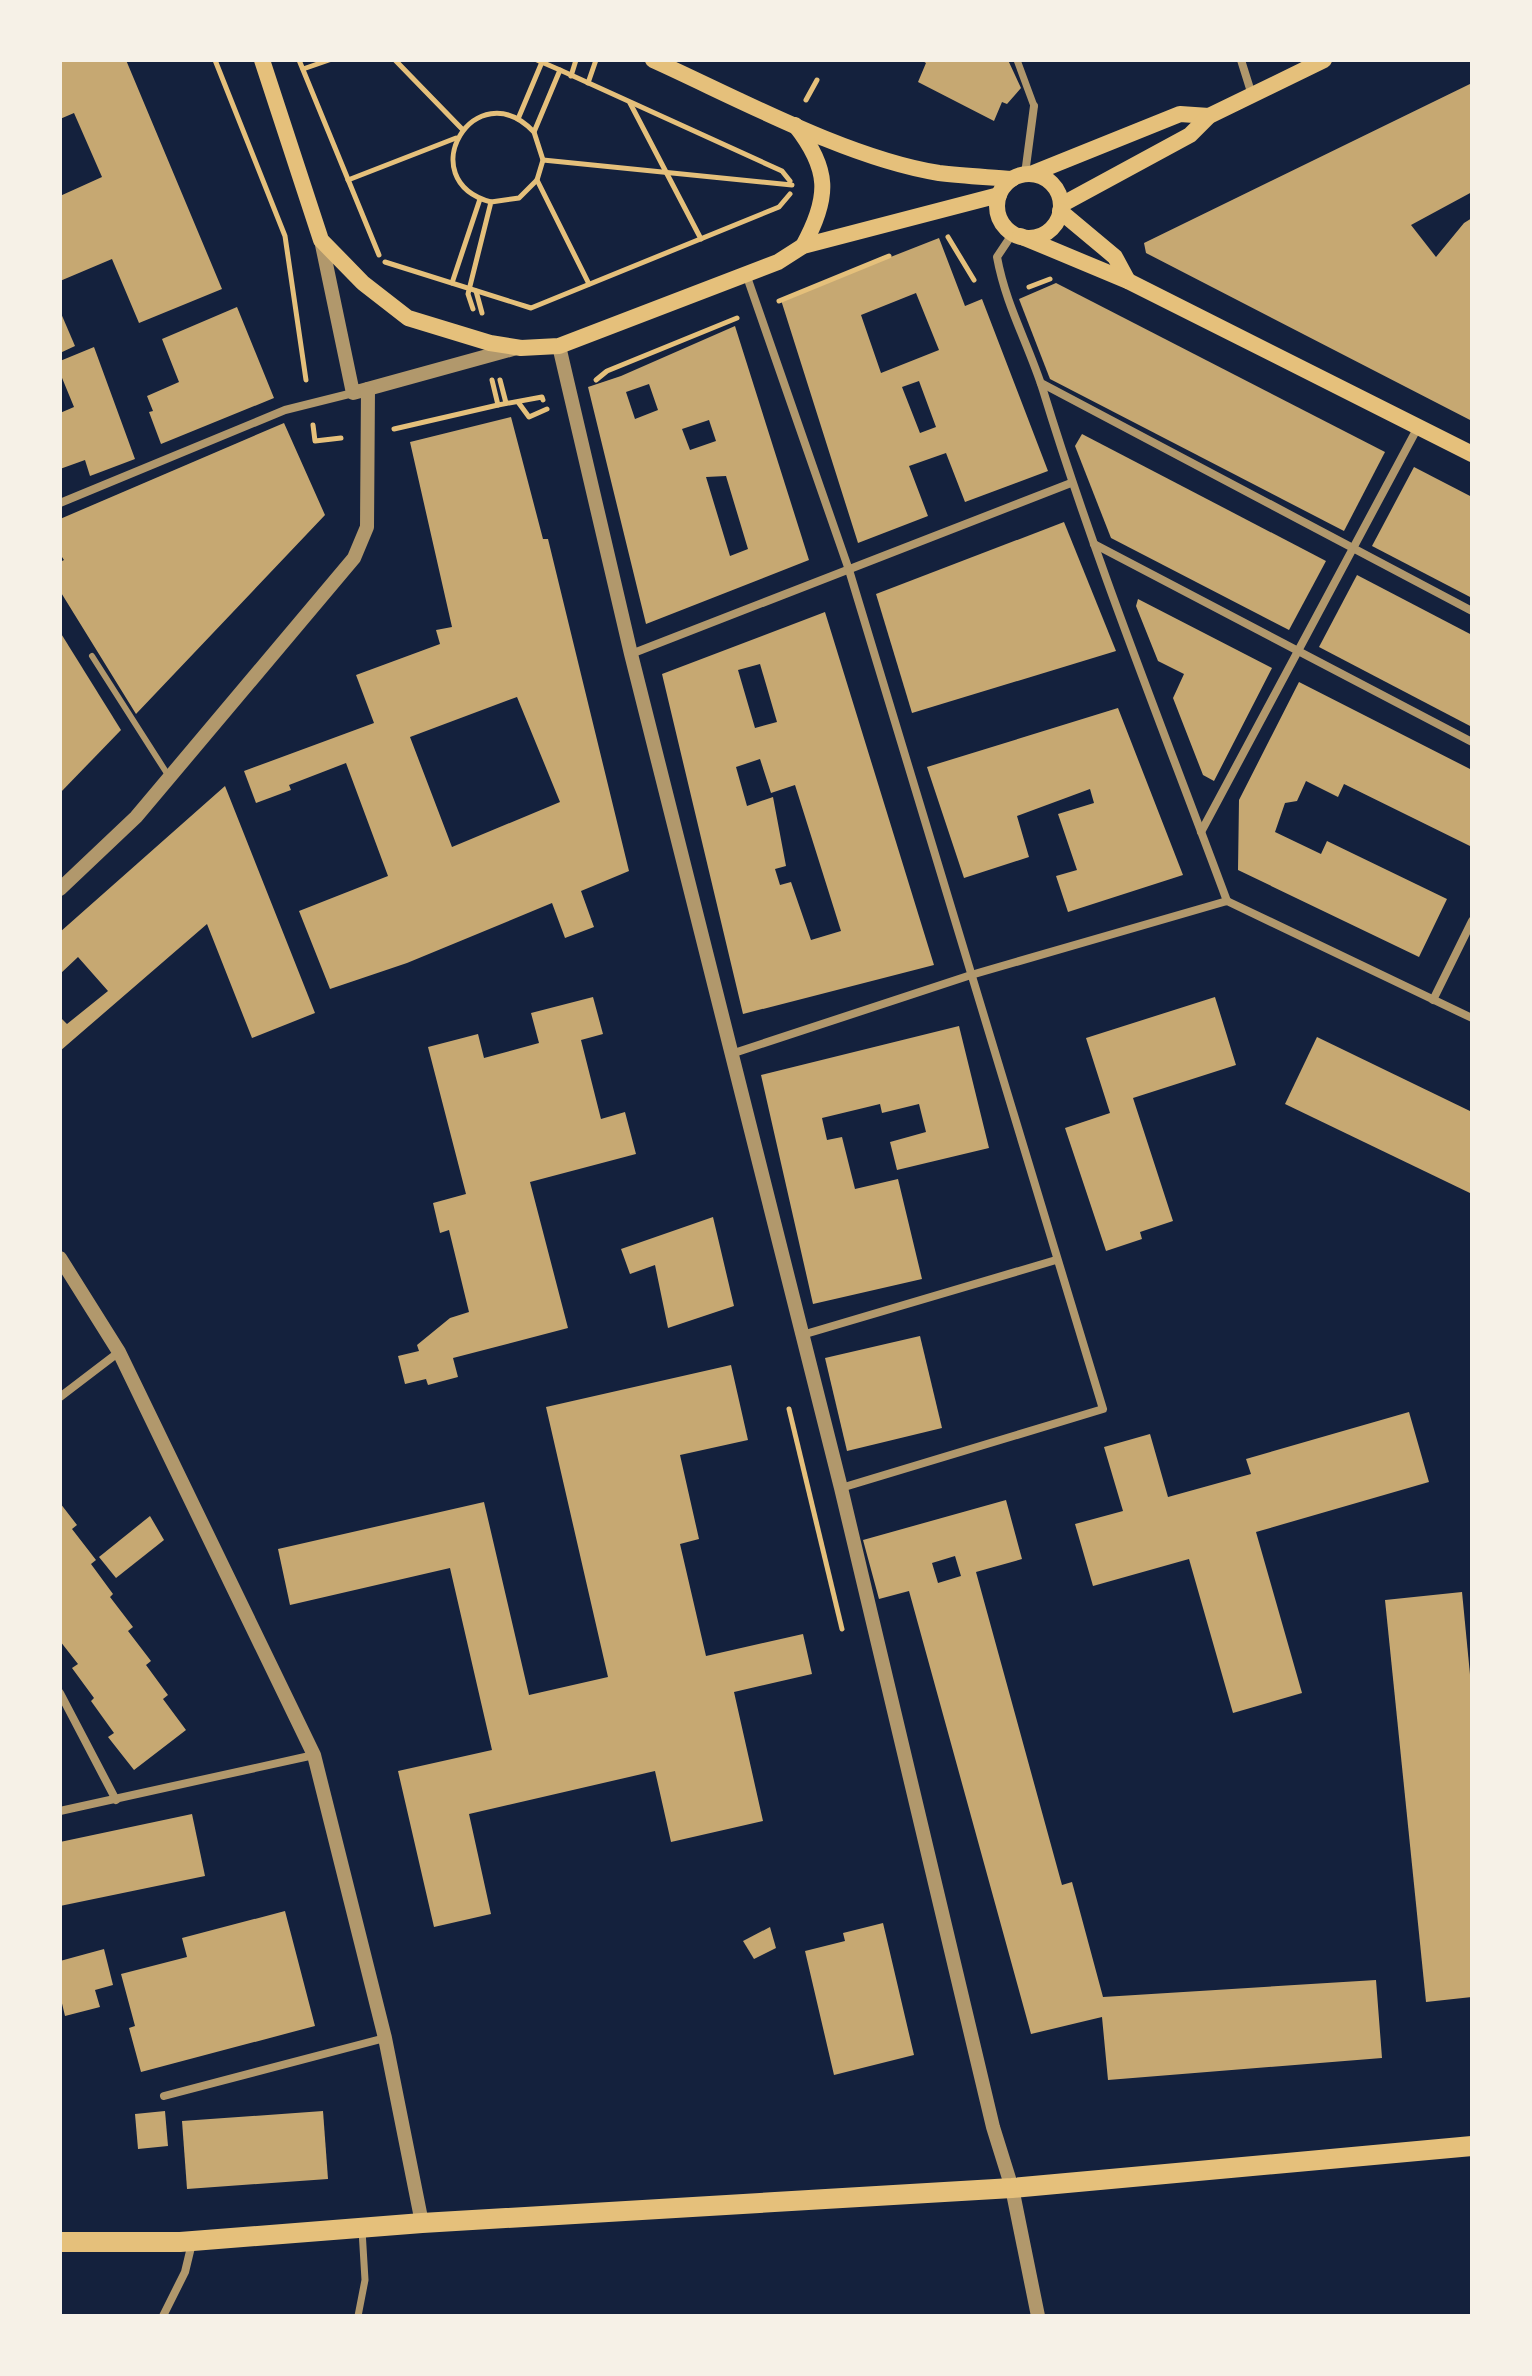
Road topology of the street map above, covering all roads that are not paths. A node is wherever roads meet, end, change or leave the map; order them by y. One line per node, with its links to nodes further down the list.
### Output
1 (262, 60): 14 (main road)
2 (653, 60): 9 (main road)
3 (1017, 60): 7 (street)
4 (1241, 60): 6 (street)
5 (1324, 60): 6 (main road)
6 (1252, 95): 8 (main road)
7 (1034, 106): 10 (street)
8 (1209, 116): 10 (main road); 12 (main road)
9 (794, 124): 10 (main road); 15 (main road)
10 (1023, 175): 11 (main road); 12 (main road)
11 (999, 195): 13 (main road); 15 (main road)
12 (1060, 208): 13 (main road); 17 (main road)
13 (1017, 235): 17 (main road); 20 (street)
14 (321, 240): 19 (main road); 22 (street)
15 (803, 246): 16 (main road)
16 (746, 273): 18 (main road); 29 (street)
17 (1128, 281): 23 (main road)
18 (559, 346): 19 (main road); 32 (street)
19 (521, 348): 21 (street)
20 (1041, 383): 25 (street); 28 (street)
21 (368, 389): 22 (street); 35 (street)
22 (353, 393): 26 (street)
23 (1418, 426): 24 (main road); 28 (street)
24 (1472, 454)
25 (1071, 483): 27 (street); 29 (street)
26 (60, 503)
27 (1094, 544): 31 (street); 36 (street)
28 (1351, 549): 30 (street); 31 (street)
29 (849, 570): 32 (street); 40 (street)
30 (1472, 611)
31 (1297, 651): 34 (street); 36 (street)
32 (631, 654): 43 (street)
33 (92, 656): 35 (lane)
34 (1472, 742)
35 (168, 775): 37 (street)
36 (1201, 832): 38 (street)
37 (61, 887)
38 (1227, 901): 40 (street); 41 (street)
39 (1472, 921): 41 (street)
40 (971, 975): 43 (street); 45 (street)
41 (1433, 1000): 42 (street)
42 (1472, 1018)
43 (734, 1053): 46 (street)
44 (60, 1258): 47 (street)
45 (1056, 1260): 46 (street); 49 (street)
46 (802, 1335): 49 (street)
47 (119, 1352): 48 (street); 51 (street)
48 (60, 1397)
49 (841, 1488): 57 (street)
50 (60, 1693): 52 (street)
51 (314, 1755): 52 (street); 54 (street)
52 (116, 1800): 53 (street)
53 (60, 1811)
54 (385, 2038): 55 (street); 58 (street)
55 (164, 2096)
56 (1472, 2146): 57 (main road)
57 (1012, 2188): 58 (main road); 64 (street)
58 (422, 2223): 59 (main road)
59 (362, 2228): 60 (main road); 63 (street)
60 (192, 2241): 61 (main road); 62 (street)
61 (60, 2242)
62 (163, 2316)
63 (358, 2316)
64 (1038, 2316)

